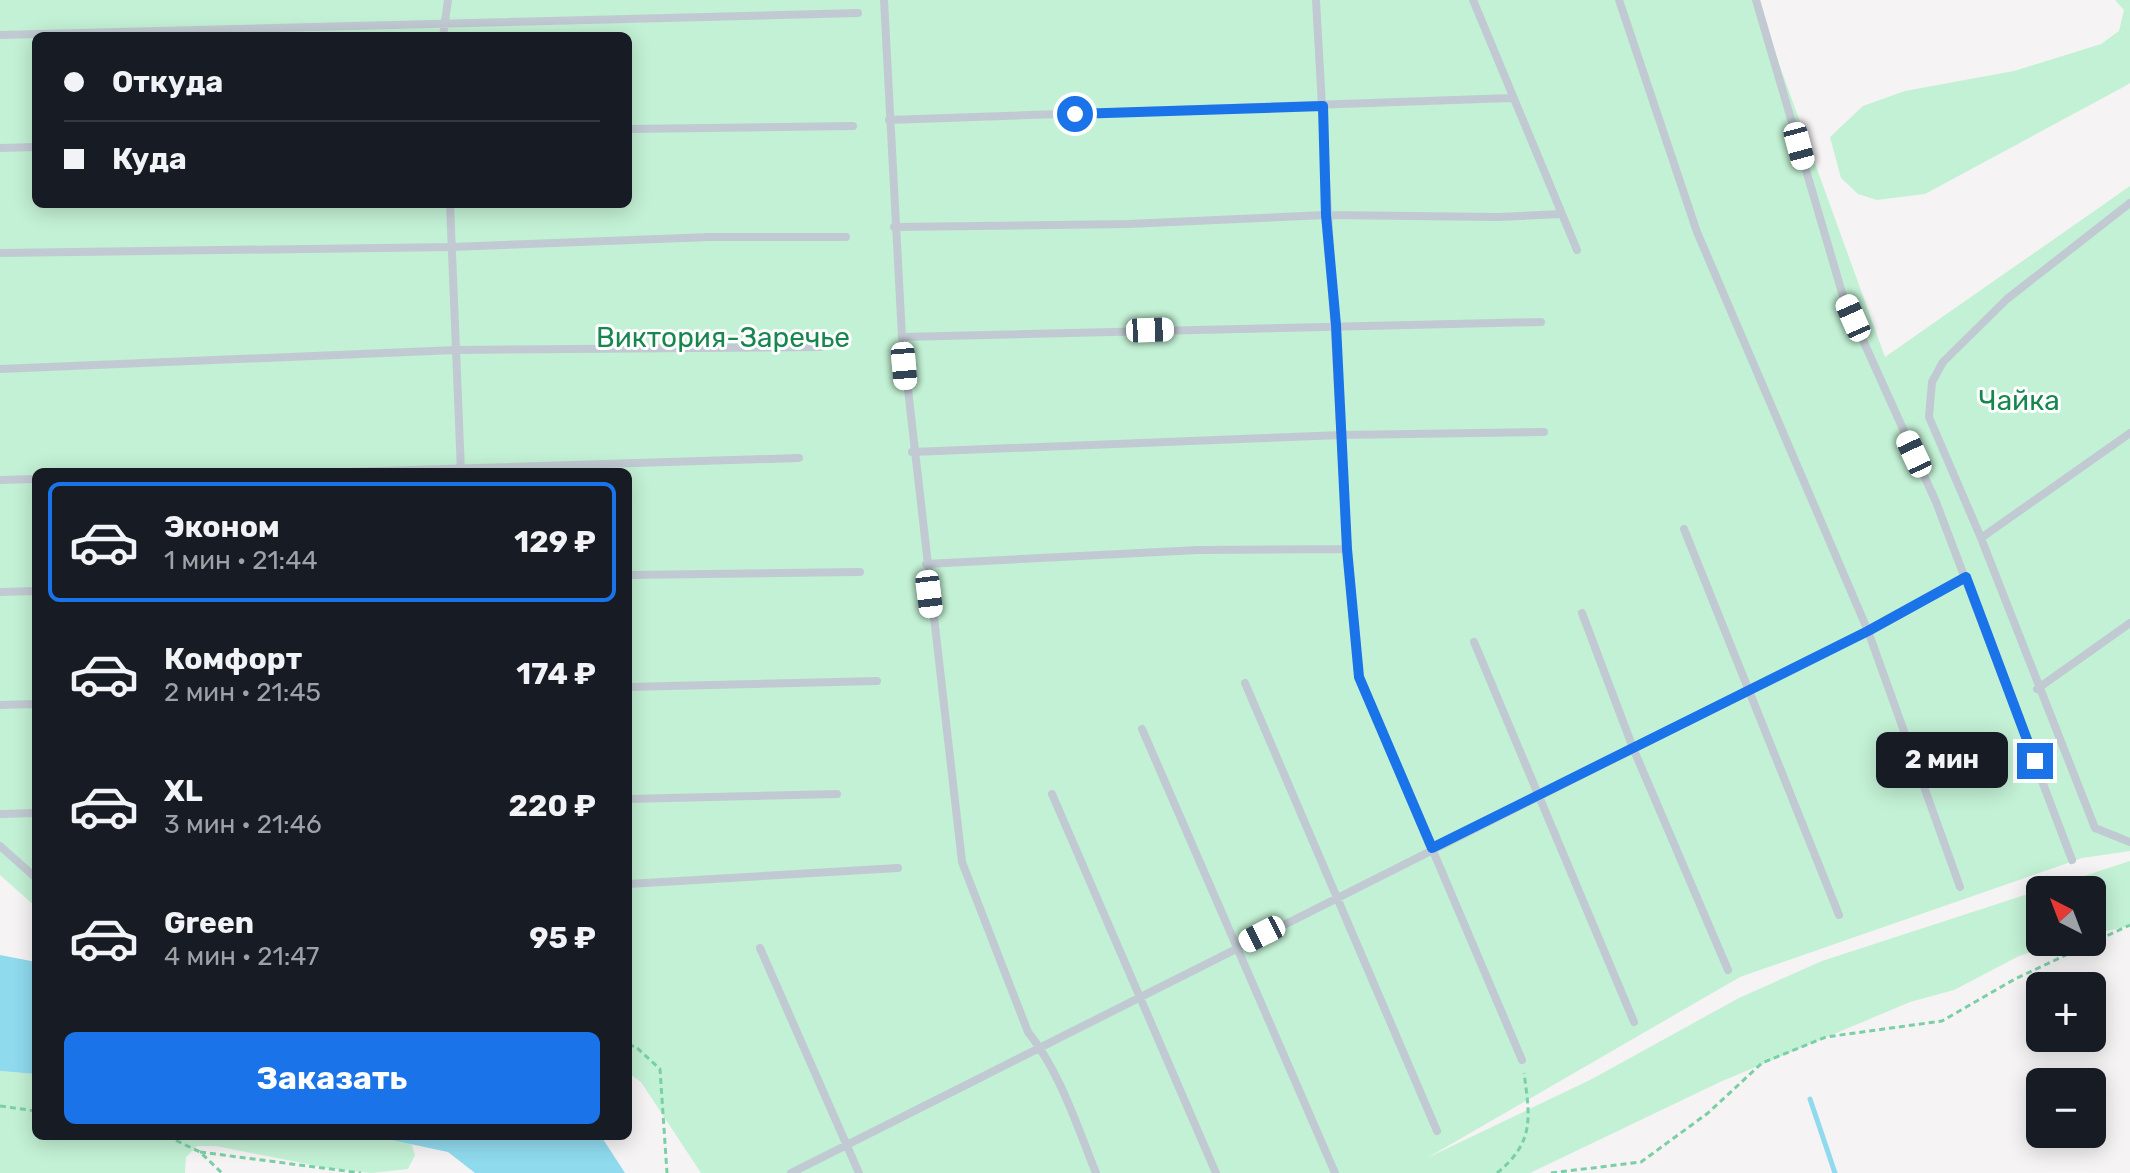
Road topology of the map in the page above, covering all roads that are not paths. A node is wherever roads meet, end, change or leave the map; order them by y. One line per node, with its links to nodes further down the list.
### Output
1 (448, 0): 8 (lane)
2 (884, 0): 15 (lane)
3 (1316, 0): 14 (lane)
4 (1473, 0): 13 (lane)
5 (1619, 0): 55 (lane)
6 (1756, 0): 50 (lane)
7 (858, 13): 8 (lane)
8 (443, 23): 9 (lane); 10 (lane)
9 (111, 32)
10 (443, 32)
11 (32, 34): 12 (lane)
12 (0, 35)
13 (1511, 98): 14 (lane); 22 (lane)
14 (1323, 106): 15 (lane); 23 (lane)
15 (889, 120): 24 (lane)
16 (853, 126): 17 (lane)
17 (632, 129)
18 (32, 147): 19 (lane)
19 (0, 148)
20 (2130, 203): 45 (lane)
21 (450, 208): 26 (lane)
22 (1561, 214): 23 (lane); 27 (lane)
23 (1326, 215): 24 (lane); 30 (lane)
24 (894, 227): 31 (lane)
25 (846, 237): 26 (lane)
26 (452, 247): 28 (lane); 33 (lane)
27 (1577, 250)
28 (0, 253)
29 (1541, 322): 30 (lane)
30 (1336, 325): 31 (lane); 37 (lane)
31 (902, 337): 38 (lane)
32 (821, 347): 33 (lane)
33 (456, 350): 34 (lane); 40 (lane)
34 (0, 369)
35 (1544, 432): 37 (lane)
36 (2130, 433): 45 (lane)
37 (1342, 435): 38 (lane); 46 (lane)
38 (912, 452): 47 (lane)
39 (799, 458): 41 (lane)
40 (461, 468)
41 (539, 468)
42 (32, 479): 43 (lane)
43 (0, 480)
44 (1684, 529): 61 (lane)
45 (1981, 538): 60 (lane)
46 (1347, 549): 47 (lane); 74 (lane)
47 (926, 564): 87 (lane)
48 (860, 572): 49 (lane)
49 (632, 575)
50 (1966, 577): 55 (lane); 75 (lane)
51 (32, 591): 52 (lane)
52 (0, 592)
53 (1582, 613): 65 (lane)
54 (2130, 623): 60 (lane)
55 (1868, 631): 61 (lane); 79 (lane)
56 (1474, 642): 68 (lane)
57 (877, 681): 59 (lane)
58 (1245, 683): 80 (lane)
59 (632, 687)
60 (2037, 689): 72 (lane)
61 (1748, 690): 65 (lane); 81 (lane)
62 (32, 704): 63 (lane)
63 (0, 705)
64 (1142, 729): 82 (lane)
65 (1633, 748): 68 (lane); 84 (lane)
66 (837, 794): 69 (lane)
67 (1052, 794): 85 (lane)
68 (1538, 795): 74 (lane); 86 (lane)
69 (632, 799)
70 (32, 813): 71 (lane)
71 (0, 814)
72 (2130, 842)
73 (0, 846): 77 (lane)
74 (1432, 848): 80 (lane); 88 (lane)
75 (2072, 860)
76 (898, 868): 78 (lane)
77 (32, 874)
78 (632, 884)
79 (1960, 887)
80 (1337, 896): 82 (lane); 89 (lane)
81 (1839, 915)
82 (1238, 946): 85 (lane); 95 (lane)
83 (760, 948): 90 (lane)
84 (1728, 970)
85 (1141, 995): 87 (lane); 94 (lane)
86 (1634, 1022)
87 (1040, 1047): 90 (lane); 93 (lane)
88 (1522, 1060)
89 (1437, 1131)
90 (847, 1144): 91 (lane); 92 (lane)
91 (791, 1173)
92 (859, 1173)
93 (1096, 1173)
94 (1216, 1173)
95 (1335, 1173)

